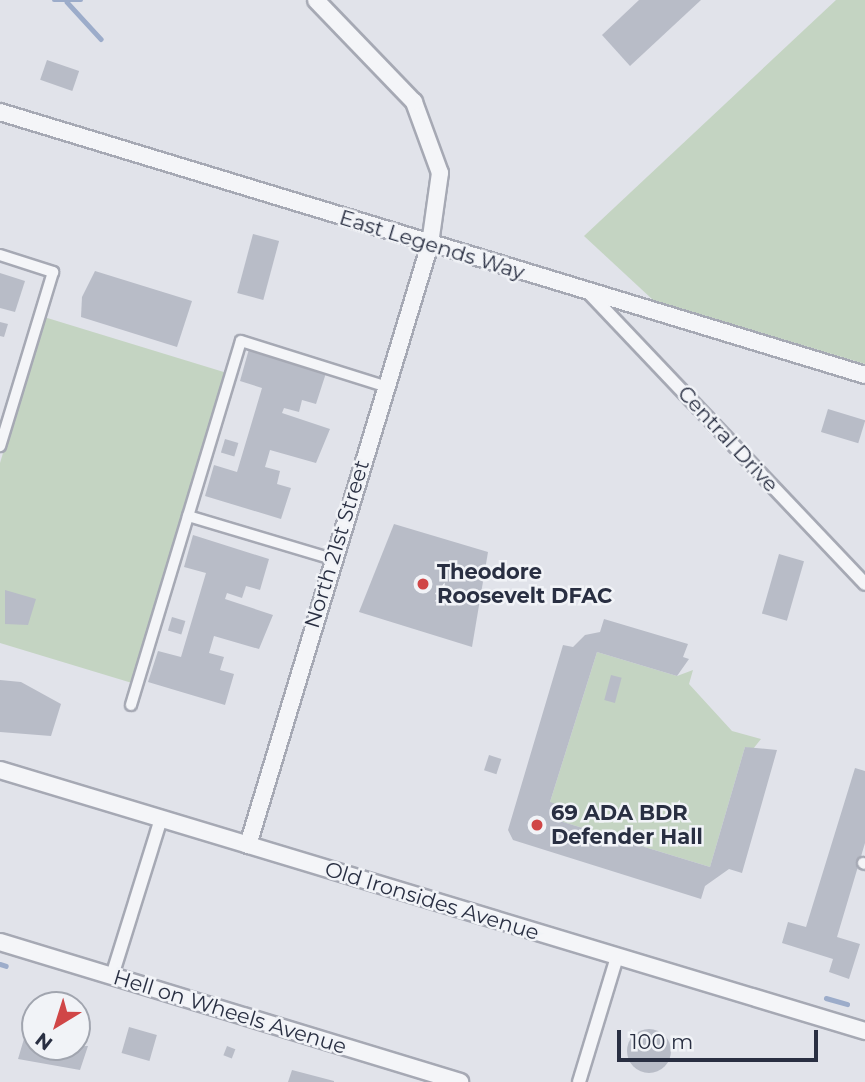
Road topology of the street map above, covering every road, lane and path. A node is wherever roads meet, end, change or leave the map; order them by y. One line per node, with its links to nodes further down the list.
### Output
1 (316, 0): 3 (street)
2 (0, 112): 3 (street, East Legends Way)
3 (430, 244): 5 (street, East Legends Way); 7 (street, North 21st Street)
4 (0, 255): 8 (street)
5 (591, 295): 6 (street, East Legends Way); 11 (street, Central Drive)
6 (865, 375)
7 (385, 386): 9 (street); 10 (street, North 21st Street)
8 (0, 446)
9 (188, 516): 10 (street); 12 (street)
10 (332, 559): 15 (street, North 21st Street)
11 (865, 584)
12 (131, 705)
13 (0, 769): 14 (street, Old Ironsides Avenue)
14 (161, 819): 15 (street, Old Ironsides Avenue); 18 (street)
15 (248, 845): 17 (street, Old Ironsides Avenue)
16 (0, 943): 18 (street, Hell on Wheels Avenue)
17 (617, 957): 19 (street, Old Ironsides Avenue); 21 (street)
18 (112, 976): 20 (street, Hell on Wheels Avenue)
19 (865, 1031)
20 (460, 1082)
21 (579, 1082)

